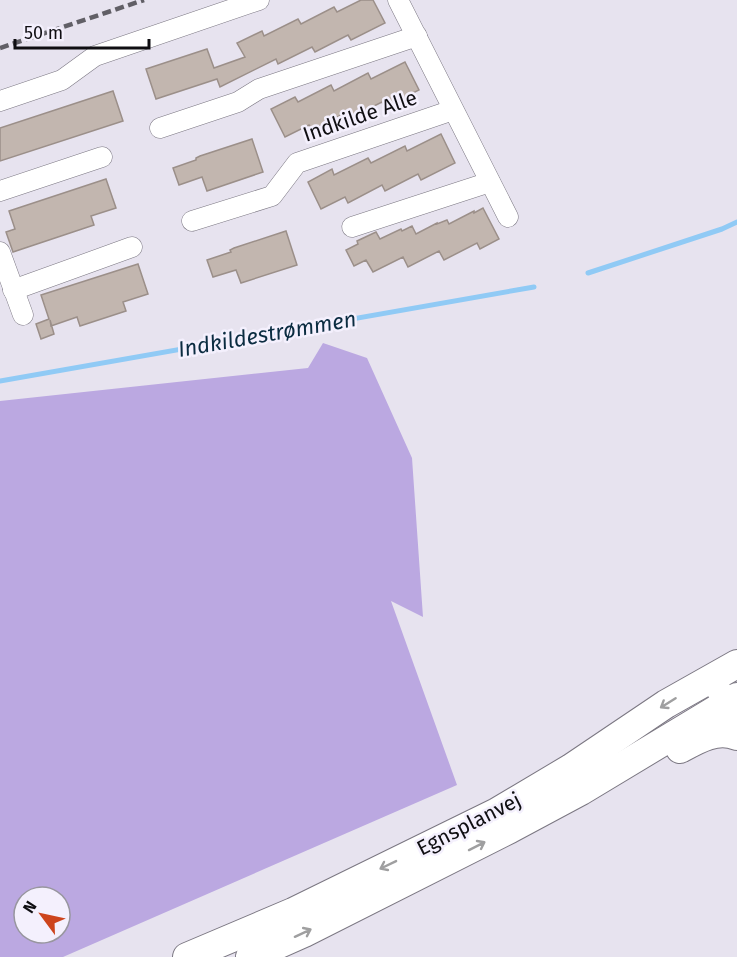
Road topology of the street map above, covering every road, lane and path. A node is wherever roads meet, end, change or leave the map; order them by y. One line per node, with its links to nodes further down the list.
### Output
1 (259, 0): 4 (street)
2 (398, 0): 3 (street, Indkilde Alle)
3 (417, 36): 5 (street, Indkilde Alle); 6 (street)
4 (0, 101)
5 (453, 110): 8 (street, Indkilde Alle); 11 (street, Indkilde Alle)
6 (160, 128)
7 (102, 157): 9 (street)
8 (490, 182): 10 (street, Indkilde Alle); 12 (street)
9 (0, 191)
10 (508, 217)
11 (192, 221)
12 (352, 227)
13 (132, 248): 16 (street)
14 (0, 252): 15 (street)
15 (3, 272): 16 (street)
16 (14, 290): 17 (street)
17 (22, 315)
18 (737, 664): 19 (main road, Egnsplanvej)
19 (730, 696): 21 (main road, Egnsplanvej); 22 (main road, Egnsplanvej, one-way to 22)
20 (737, 736): 21 (main road)
21 (581, 791): 23 (main road, Egnsplanvej, one-way to 21)
22 (187, 957)
23 (249, 957)

